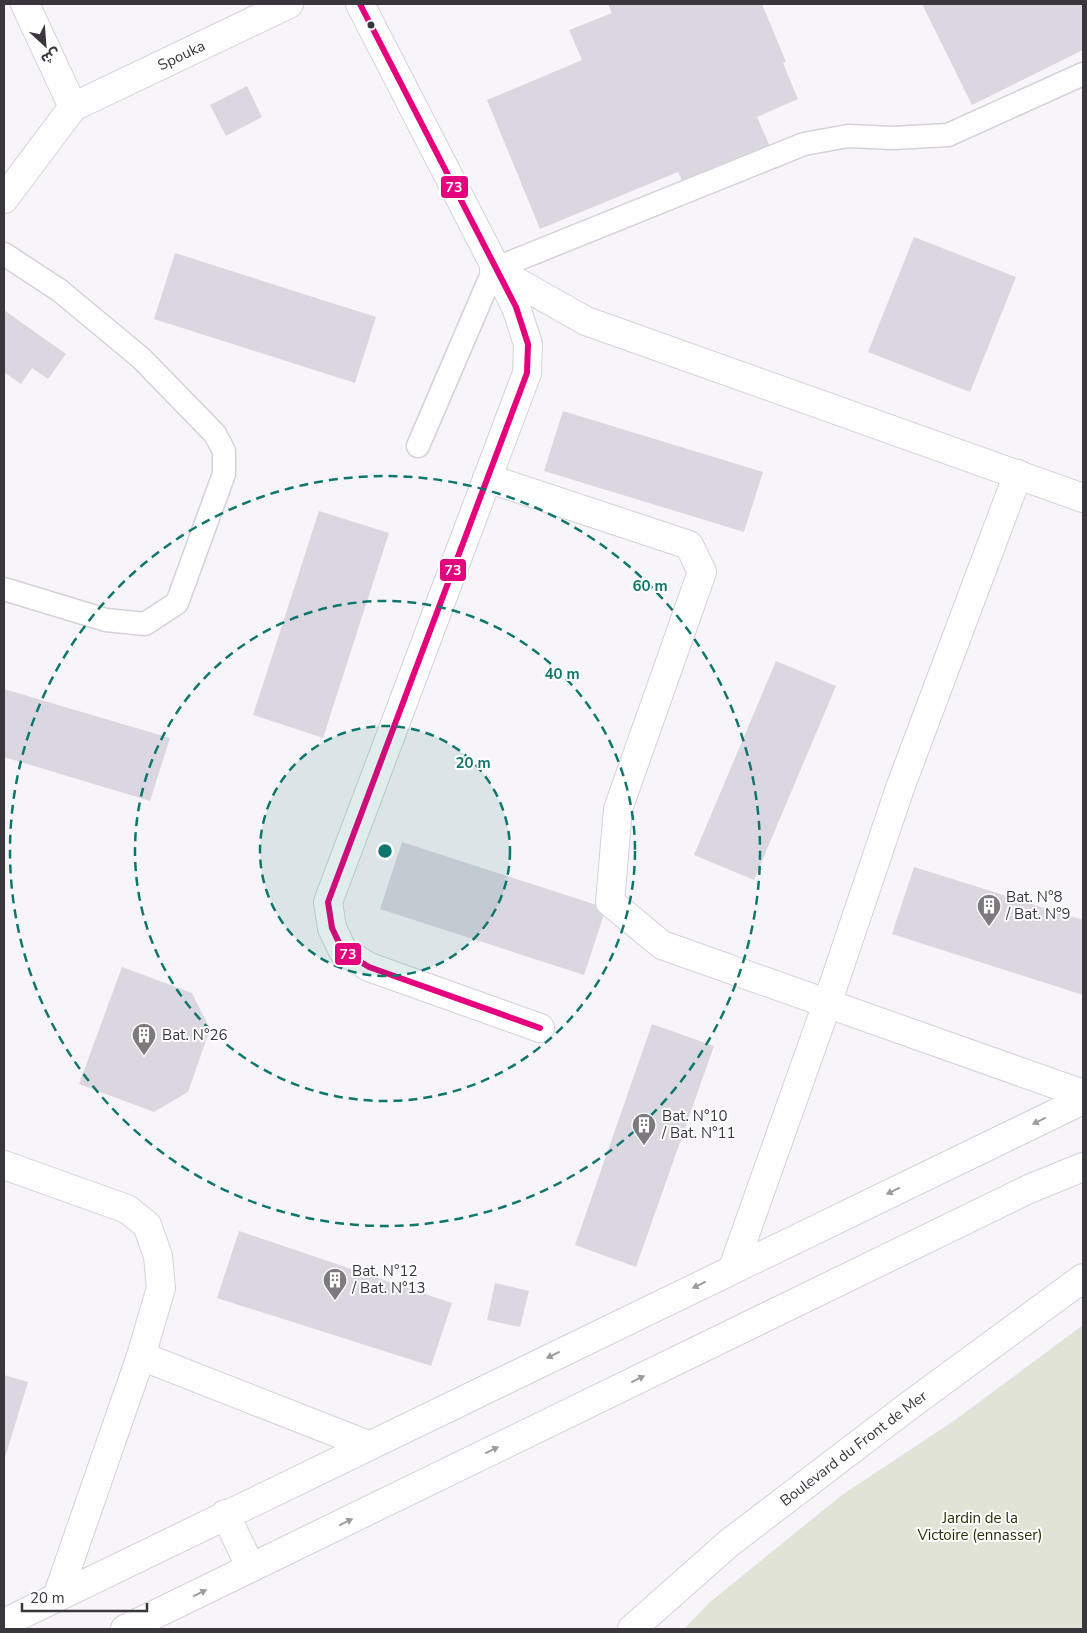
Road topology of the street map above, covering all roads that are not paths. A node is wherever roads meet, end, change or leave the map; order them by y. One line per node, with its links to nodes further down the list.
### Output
1 (25, 4): 5 (street)
2 (289, 4): 5 (street, Spouka)
3 (360, 4): 8 (street)
4 (1083, 74): 8 (lane)
5 (73, 107): 6 (street)
6 (4, 199)
7 (4, 254): 13 (lane)
8 (494, 269): 9 (lane); 10 (street); 11 (street)
9 (418, 446)
10 (1018, 474): 12 (street); 14 (street)
11 (487, 478): 14 (street); 15 (street)
12 (1083, 498)
13 (4, 589)
14 (828, 1004): 16 (street); 20 (street)
15 (540, 1028)
16 (1083, 1094)
17 (1083, 1100): 20 (street, one-way to 20)
18 (4, 1165): 22 (street)
19 (1083, 1167): 25 (street, one-way to 19)
20 (734, 1268): 23 (street, one-way to 23)
21 (1083, 1278): 29 (street, Boulevard du Front de Mer)
22 (141, 1356): 23 (street); 26 (street)
23 (368, 1445): 24 (street)
24 (225, 1514): 25 (street); 26 (street)
25 (251, 1568): 28 (street, one-way to 25)
26 (57, 1597): 27 (street)
27 (4, 1623)
28 (125, 1629)
29 (632, 1629)

